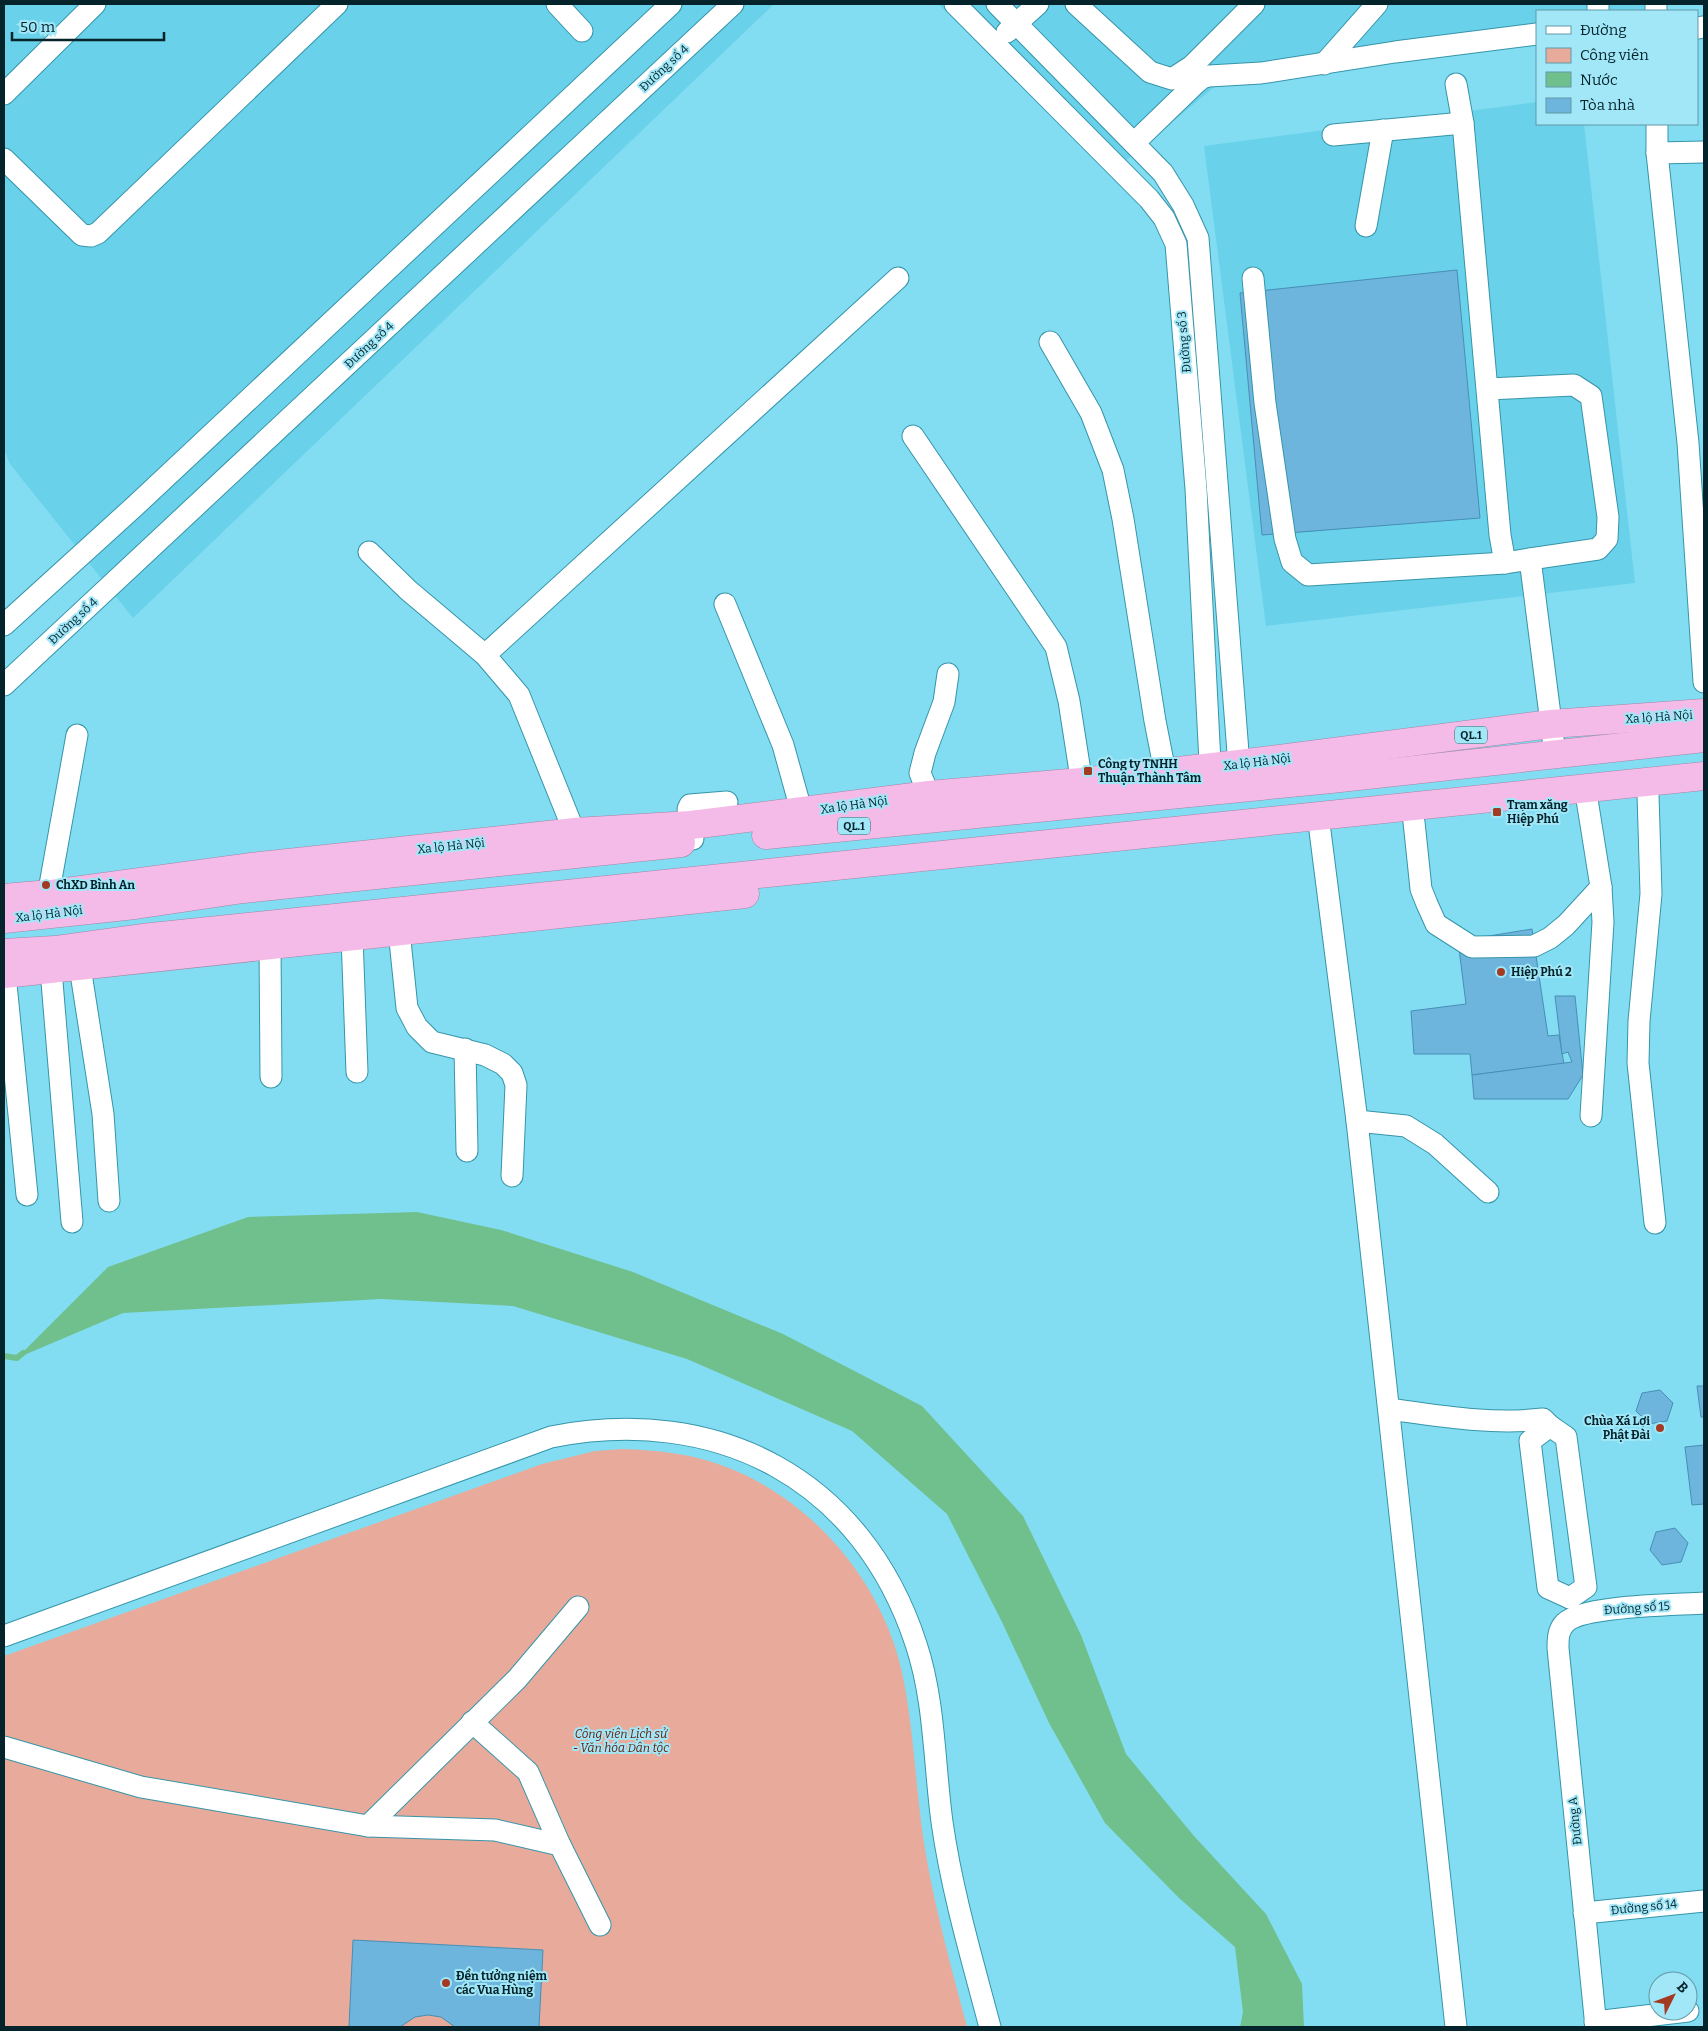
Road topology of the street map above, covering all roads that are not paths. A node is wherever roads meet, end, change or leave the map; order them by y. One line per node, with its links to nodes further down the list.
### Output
1 (95, 4): 18 (street)
2 (337, 4): 26 (street)
3 (557, 4): 13 (street)
4 (671, 4): 41 (street)
5 (733, 4): 45 (street, Đường số 4)
6 (955, 4): 15 (street, Đường số 3)
7 (997, 4): 12 (street, Đường số 3)
8 (1038, 4): 12 (street)
9 (1076, 4): 10 (street)
10 (1254, 4)
11 (1377, 4): 16 (street)
12 (1016, 24): 15 (street); 23 (street, Đường số 3)
13 (582, 31)
14 (1536, 34): 16 (street)
15 (994, 42): 28 (street, Đường số 3)
16 (1324, 64): 23 (street)
17 (1456, 84): 19 (street)
18 (4, 94)
19 (1463, 123): 21 (street); 33 (street)
20 (1657, 125): 25 (street)
21 (1383, 130): 22 (street); 29 (street)
22 (1333, 135)
23 (1134, 143): 27 (street, Đường số 3)
24 (1704, 152): 25 (street)
25 (1657, 153): 35 (street)
26 (4, 158)
27 (1183, 206): 28 (street); 51 (street, Đường số 3)
28 (1164, 218): 53 (street, Đường số 3)
29 (1366, 226)
30 (898, 278): 42 (street)
31 (1253, 278): 39 (street)
32 (1050, 342): 54 (street)
33 (1488, 389): 38 (street); 39 (street)
34 (913, 436): 57 (street)
35 (1696, 442): 37 (street)
36 (369, 552): 42 (street)
37 (1699, 557): 44 (street)
38 (1530, 559): 39 (street); 47 (street)
39 (1504, 563)
40 (725, 604): 62 (street)
41 (4, 625)
42 (485, 654): 66 (street)
43 (948, 674): 61 (street)
44 (1704, 682)
45 (4, 685)
46 (1704, 713): 47 (highway, Xa lộ Hà Nội / QL.1)
47 (1551, 724): 50 (street); 51 (highway, Xa lộ Hà Nội / QL.1)
48 (77, 735): 69 (street)
49 (1704, 738): 50 (highway, Xa lộ Hà Nội / QL.1)
50 (1555, 754): 51 (highway, Xa lộ Hà Nội / QL.1)
51 (1240, 776): 53 (highway, Xa lộ Hà Nội / QL.1)
52 (1704, 776): 55 (highway)
53 (1211, 779): 54 (highway, Xa lộ Hà Nội / QL.1)
54 (1167, 784): 57 (highway, Xa lộ Hà Nội / QL.1)
55 (1594, 787): 58 (highway); 60 (highway); 67 (street)
56 (1704, 791): 58 (highway)
57 (1083, 792): 61 (highway, Xa lộ Hà Nội / QL.1)
58 (1648, 794): 88 (street)
59 (727, 802): 65 (street)
60 (1449, 802): 63 (highway); 64 (highway)
61 (926, 807): 62 (highway, Xa lộ Hà Nội / QL.1)
62 (804, 821): 65 (highway, Xa lộ Hà Nội / QL.1)
63 (1414, 822): 64 (highway); 67 (street)
64 (1319, 823): 71 (highway); 74 (highway); 81 (street)
65 (692, 833): 66 (highway, Xa lộ Hà Nội / QL.1)
66 (579, 843): 69 (highway, Xa lộ Hà Nội / QL.1)
67 (1602, 887): 80 (street)
68 (4, 898): 69 (highway, Xa lộ Hà Nội / QL.1)
69 (47, 904): 70 (highway, Xa lộ Hà Nội / QL.1)
70 (4, 919)
71 (399, 932): 72 (highway); 77 (street)
72 (352, 936): 73 (highway); 78 (street)
73 (270, 945): 76 (highway); 79 (street)
74 (53, 960): 75 (highway); 76 (highway); 87 (street)
75 (4, 967): 85 (street)
76 (80, 967): 86 (street)
77 (466, 1049): 82 (street); 83 (street)
78 (357, 1072)
79 (271, 1077)
80 (1591, 1116)
81 (1357, 1121): 84 (street); 89 (street)
82 (467, 1150)
83 (512, 1176)
84 (1488, 1192)
85 (27, 1195)
86 (109, 1201)
87 (72, 1222)
88 (1655, 1223)
89 (1389, 1409): 90 (street); 105 (street)
90 (1550, 1426): 93 (street, Đường A); 93 (street)
91 (1704, 1603): 93 (street, Đường số 15)
92 (578, 1607): 95 (street)
93 (1570, 1609): 100 (street, Đường A)
94 (4, 1636): 104 (street)
95 (472, 1722): 97 (street); 98 (street)
96 (4, 1746): 97 (street)
97 (368, 1826): 98 (street)
98 (560, 1845): 101 (street)
99 (1704, 1901): 100 (street, Đường số 14)
100 (1584, 1913): 103 (street, Đường A)
101 (600, 1925)
102 (1648, 2017): 103 (street)
103 (1595, 2024)
104 (990, 2027)
105 (1456, 2027)

